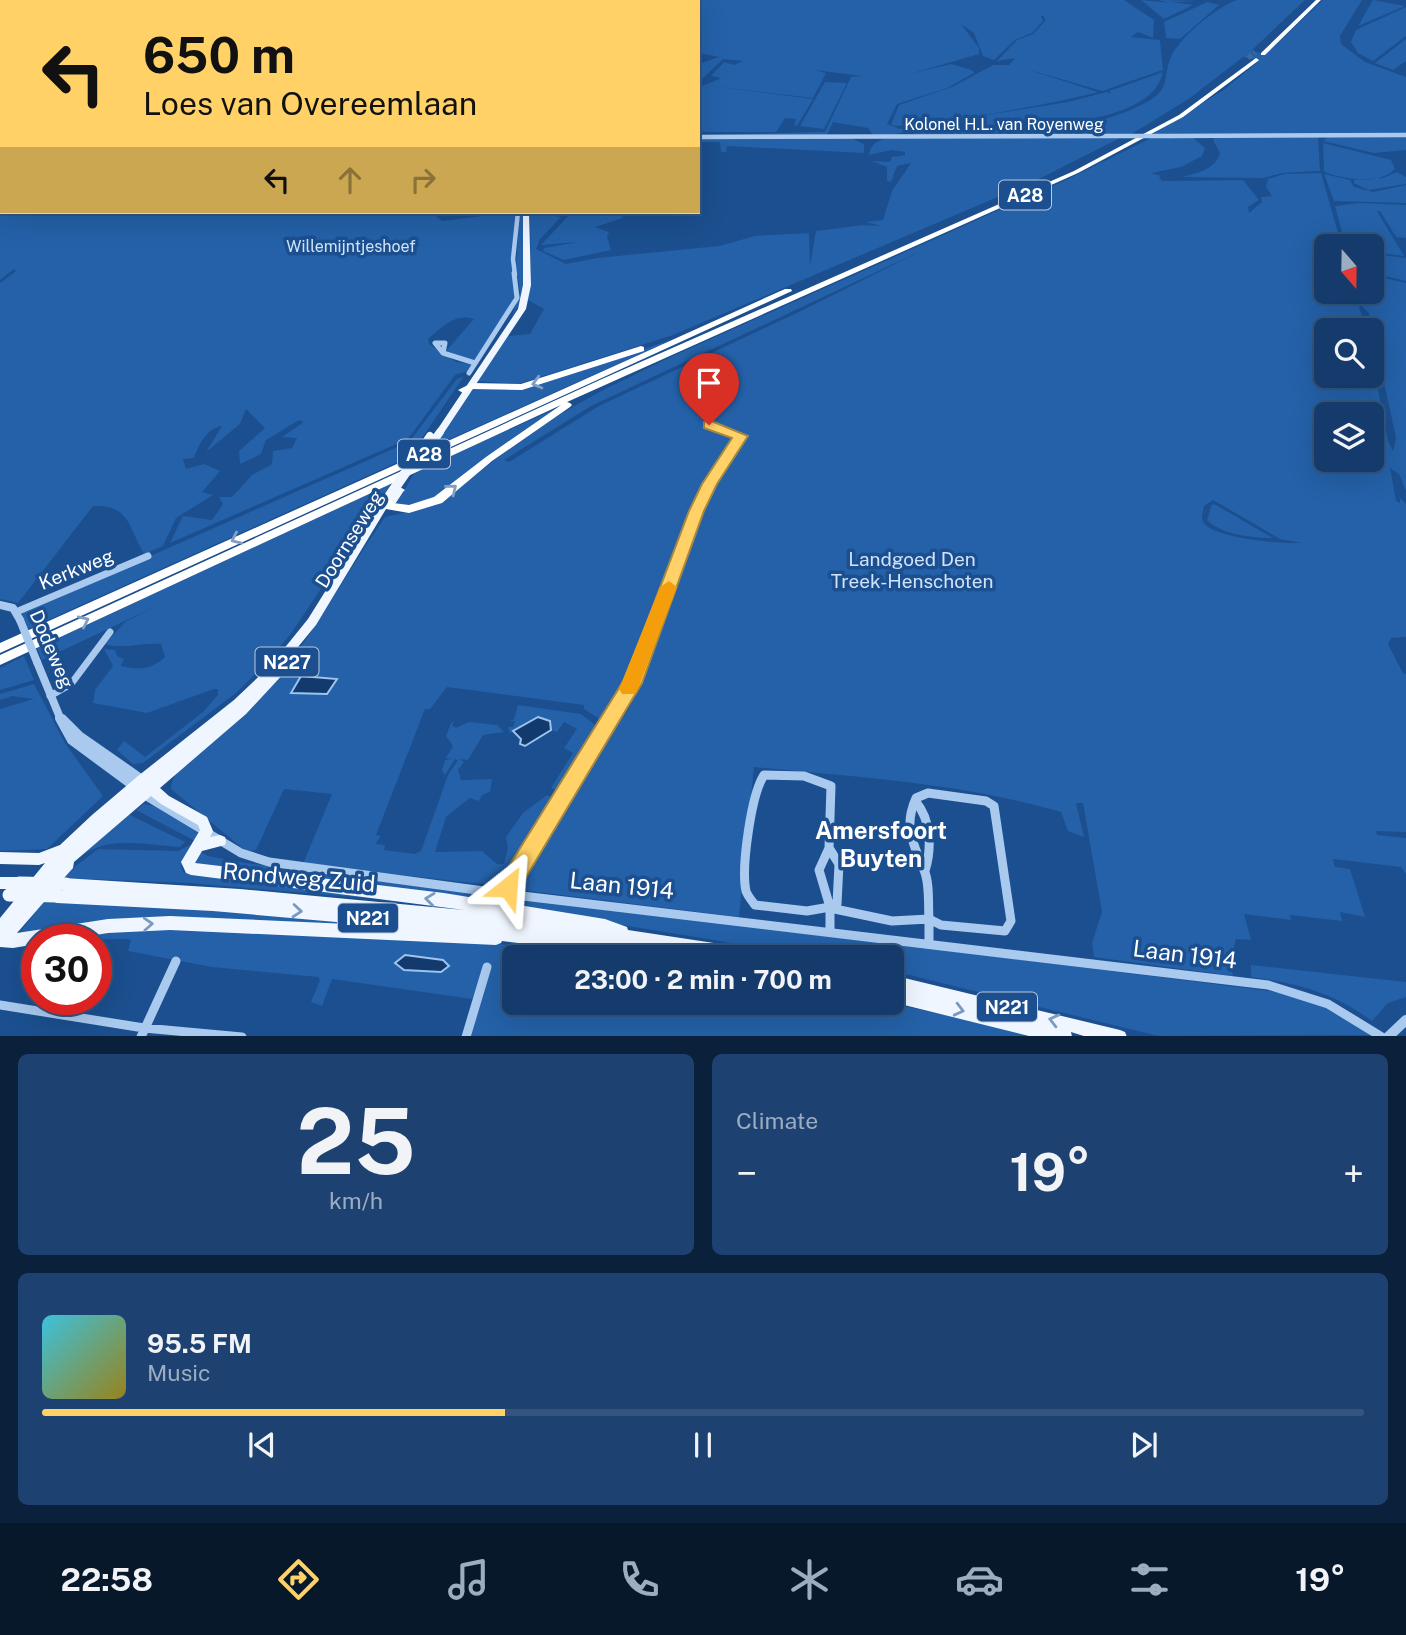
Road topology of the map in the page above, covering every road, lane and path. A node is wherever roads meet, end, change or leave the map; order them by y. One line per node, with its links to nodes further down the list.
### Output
1 (1310, 0): 3 (highway, A28)
2 (1319, 0): 3 (highway, A28)
3 (1255, 56): 9 (highway, A28); 12 (highway, A28)
4 (1406, 135): 5 (street, Kolonel H.L. van Royenweg, bridge)
5 (700, 136)
6 (518, 214): 11 (street, Doornseweg)
7 (526, 214): 8 (main road, Doornseweg / N227)
8 (528, 273): 13 (main road, Doornseweg / N227); 13 (main road, Doornseweg / N227)
9 (745, 310): 13 (highway, A28, one-way to 13); 21 (highway, A28, one-way to 21)
10 (443, 353): 11 (street)
11 (475, 363): 13 (street, Doornseweg)
12 (605, 382): 16 (highway, A28, one-way to 12); 22 (highway, A28, one-way to 12)
13 (472, 383): 15 (main road, Doornseweg / N227)
14 (709, 425): 37 (street)
15 (435, 434): 16 (main road, Doornseweg / N227, bridge); 16 (main road, Doornseweg / N227, bridge)
16 (389, 501): 24 (main road, Doornseweg / N227)
17 (148, 556): 19 (street, Kerkweg)
18 (0, 605): 19 (street, Dodeweg)
19 (18, 616): 23 (street, Dodeweg, bridge)
20 (110, 632): 23 (street)
21 (0, 648)
22 (0, 660)
23 (50, 696): 24 (street, Dodeweg)
24 (143, 787): 26 (main road, Laan 1914); 28 (main road, N227); 31 (main road, N227)
25 (916, 802): 33 (street); 33 (street); 40 (street)
26 (207, 831): 27 (street, Laan 1914); 29 (main road, N221)
27 (220, 841): 29 (main road); 37 (street, Laan 1914)
28 (87, 842): 34 (main road, N227); 44 (main road, N227)
29 (200, 846): 45 (main road, N221, one-way to 29)
30 (829, 848): 39 (street); 39 (street); 39 (street)
31 (65, 849): 32 (main road); 34 (main road, N227)
32 (0, 858)
33 (925, 871): 40 (street)
34 (44, 878): 41 (main road, N227)
35 (0, 883): 36 (main road, Rondweg Zuid / N221, bridge)
36 (62, 890): 38 (main road, Rondweg Zuid / N221, bridge); 43 (main road, Rondweg Zuid / N221, one-way to 43); 45 (main road, Rondweg Zuid / N221)
37 (506, 894): 42 (street, Laan 1914)
38 (5, 895)
39 (830, 908): 40 (street); 42 (street)
40 (929, 919): 46 (street)
41 (4, 925): 44 (main road, N227)
42 (830, 932): 46 (street, Laan 1914)
43 (539, 937): 44 (main road, N221, one-way to 43); 47 (main road, Rondweg Zuid / N221)
44 (0, 939)
45 (641, 939): 48 (main road, Rondweg Zuid / N221)
46 (929, 944): 60 (street, Laan 1914)
47 (594, 945)
48 (681, 945)
49 (176, 961): 55 (street)
50 (487, 967): 57 (street)
51 (904, 985): 59 (main road, N221, one-way to 51)
52 (904, 998): 58 (main road, N221, one-way to 58)
53 (0, 1005): 55 (street)
54 (1406, 1020): 61 (street)
55 (142, 1032): 56 (street)
56 (222, 1036)
57 (466, 1036)
58 (1061, 1036)
59 (1116, 1036)
60 (1381, 1036)
61 (1389, 1036)

